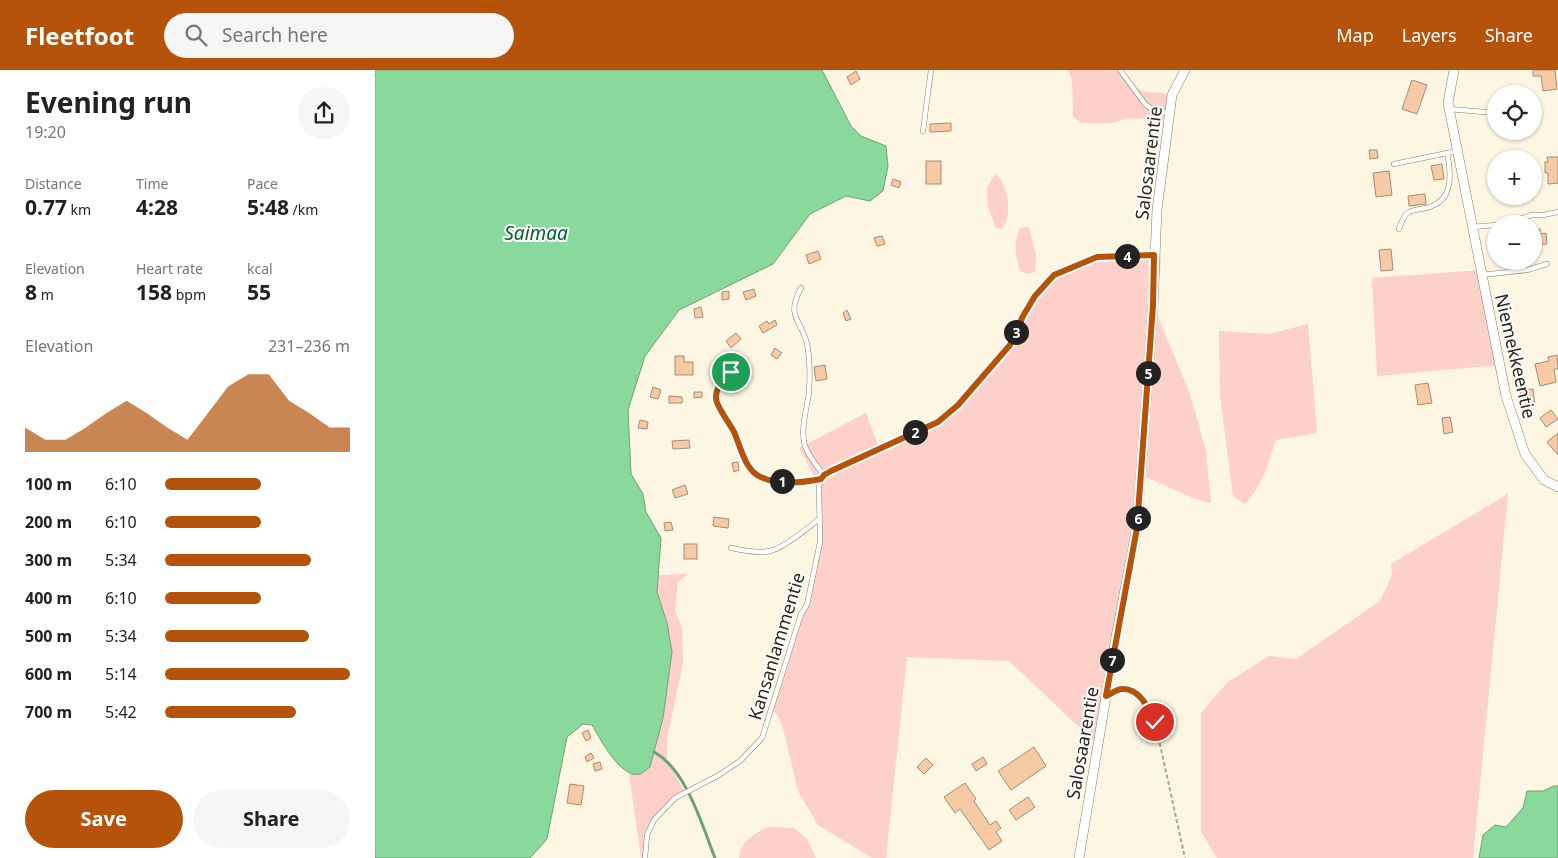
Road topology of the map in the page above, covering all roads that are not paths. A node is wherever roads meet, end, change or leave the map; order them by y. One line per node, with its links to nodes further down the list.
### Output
1 (931, 70): 8 (lane)
2 (1120, 70): 7 (lane)
3 (1185, 70): 7 (street, Salosaarentie)
4 (1454, 70): 5 (street, Niemekkeentie)
5 (1449, 109): 6 (lane); 9 (street, Niemekkeentie)
6 (1487, 112)
7 (1170, 114): 17 (street, Salosaarentie)
8 (923, 131)
9 (1457, 151): 10 (lane); 15 (street, Niemekkeentie)
10 (1447, 154): 11 (lane); 16 (lane)
11 (1394, 164)
12 (1558, 212): 13 (lane)
13 (1542, 215)
14 (1487, 226): 15 (lane)
15 (1472, 227): 19 (street, Niemekkeentie)
16 (1399, 229)
17 (1154, 255): 22 (lane); 27 (street, Salosaarentie)
18 (1547, 264): 19 (lane)
19 (1481, 274): 23 (street, Niemekkeentie)
20 (801, 288): 22 (lane)
21 (735, 364): 22 (lane)
22 (822, 477): 24 (lane, Kansanlammentie)
23 (1558, 486)
24 (819, 519): 25 (lane); 26 (lane, Kansanlammentie)
25 (731, 548)
26 (645, 858)
27 (1079, 858)

